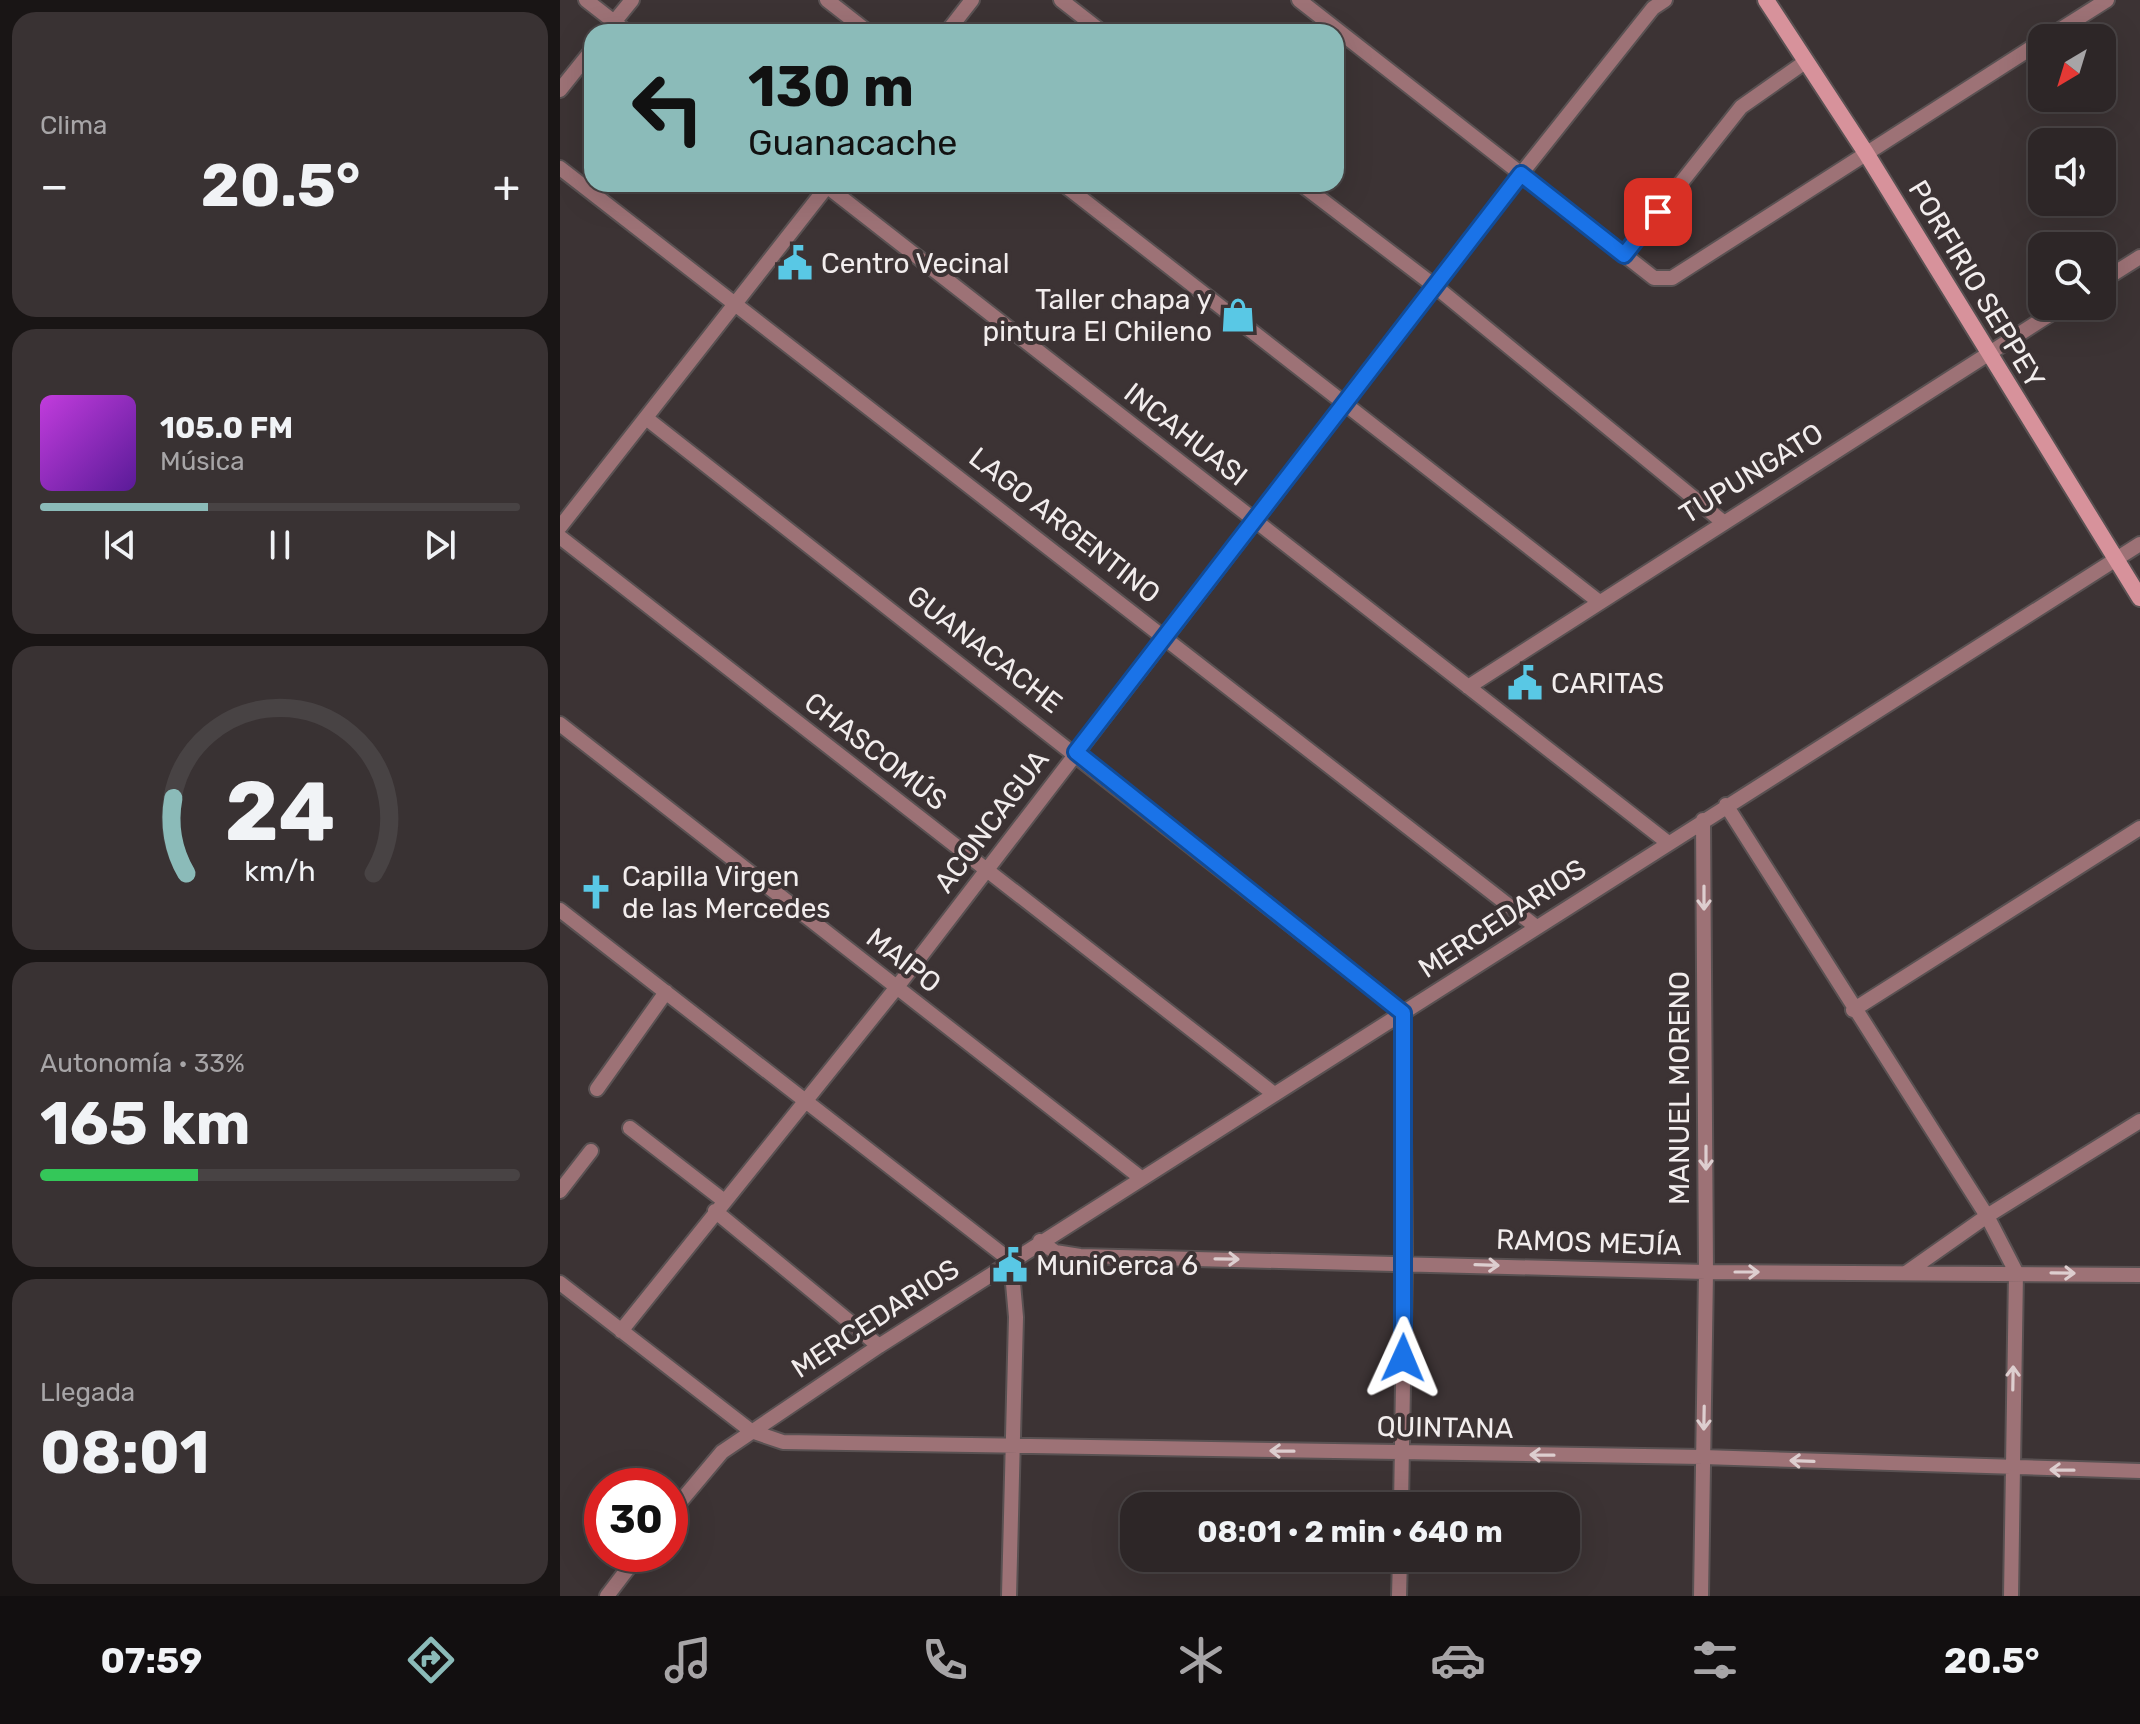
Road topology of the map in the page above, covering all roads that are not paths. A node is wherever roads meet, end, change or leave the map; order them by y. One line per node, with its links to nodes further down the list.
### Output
1 (586, 0): 10 (street)
2 (632, 0): 11 (street)
3 (827, 0): 12 (street)
4 (972, 0): 13 (street)
5 (1061, 0): 14 (street)
6 (1299, 0): 15 (street)
7 (1766, 0): 20 (main road, PORFIRIO SEPPEY)
8 (2107, 0): 16 (street)
9 (1653, 3): 24 (street, ACONCAGUA)
10 (607, 24)
11 (612, 24)
12 (858, 24)
13 (953, 24)
14 (1092, 24)
15 (1330, 24)
16 (2069, 24)
17 (1344, 35): 24 (street)
18 (2028, 50): 22 (street)
19 (584, 60): 21 (street)
20 (1805, 62): 22 (main road, PORFIRIO SEPPEY); 31 (street)
21 (560, 90)
22 (1866, 153): 31 (street); 37 (main road, PORFIRIO SEPPEY)
23 (560, 168): 25 (street, LAGO ARGENTINO)
24 (1521, 174): 31 (street); 34 (street, ACONCAGUA)
25 (584, 186)
26 (592, 192): 35 (street, LAGO ARGENTINO)
27 (821, 192): 35 (street)
28 (835, 192): 40 (street, INCAHUASI)
29 (1073, 192): 38 (street)
30 (1311, 192): 34 (street)
31 (1624, 255)
32 (2140, 257): 33 (street)
33 (2116, 272)
34 (1436, 287): 38 (street, ACONCAGUA); 41 (street)
35 (736, 302): 39 (street); 48 (street, LAGO ARGENTINO)
36 (2041, 320): 37 (street, TUPUNGATO)
37 (1989, 353): 41 (street, TUPUNGATO); 45 (main road, PORFIRIO SEPPEY)
38 (1345, 404): 40 (street, ACONCAGUA); 47 (street)
39 (646, 418): 42 (street); 51 (street, GUANACACHE)
40 (1254, 520): 48 (street, ACONCAGUA); 49 (street, INCAHUASI)
41 (1723, 522): 47 (street, TUPUNGATO)
42 (560, 527)
43 (560, 537): 56 (street, CHASCOMÚS)
44 (2140, 544): 45 (street, MERCEDARIOS)
45 (2116, 559): 46 (main road, PORFIRIO SEPPEY); 52 (street, MERCEDARIOS)
46 (2140, 598)
47 (1598, 601): 49 (street, TUPUNGATO)
48 (1166, 636): 51 (street, ACONCAGUA); 58 (street, LAGO ARGENTINO)
49 (1468, 687): 55 (street, INCAHUASI)
50 (560, 724): 59 (street, MAIPO)
51 (1076, 752): 56 (street, ACONCAGUA); 62 (street, GUANACACHE)
52 (1726, 805): 53 (street, MERCEDARIOS); 61 (street)
53 (1703, 820): 55 (street, MERCEDARIOS); 76 (street, MANUEL MORENO, one-way to 76)
54 (2140, 828): 61 (street)
55 (1667, 842): 58 (street, MERCEDARIOS)
56 (986, 871): 59 (street, ACONCAGUA); 64 (street, CHASCOMÚS)
57 (560, 910): 60 (street)
58 (1535, 926): 62 (street, MERCEDARIOS)
59 (897, 987): 65 (street, ACONCAGUA); 69 (street, MAIPO)
60 (666, 992): 63 (street); 65 (street)
61 (1853, 1010): 72 (street)
62 (1403, 1013): 64 (street, MERCEDARIOS); 75 (street)
63 (597, 1089)
64 (1274, 1094): 69 (street, MERCEDARIOS)
65 (808, 1100): 71 (street, ACONCAGUA); 74 (street)
66 (2140, 1121): 72 (street)
67 (630, 1128): 71 (street)
68 (591, 1151): 70 (street)
69 (1141, 1178): 73 (street, MERCEDARIOS)
70 (560, 1191)
71 (719, 1205): 81 (street, ACONCAGUA); 82 (street)
72 (1987, 1216): 77 (street); 78 (street)
73 (1040, 1241): 74 (street, MERCEDARIOS); 75 (street, RAMOS MEJÍA, one-way to 75)
74 (1011, 1261): 82 (street, MERCEDARIOS); 84 (street)
75 (1405, 1262): 76 (street, RAMOS MEJÍA, one-way to 76); 85 (street)
76 (1706, 1272): 78 (street, RAMOS MEJÍA, one-way to 78); 86 (street, MANUEL MORENO, one-way to 86)
77 (2016, 1272): 78 (street, RAMOS MEJÍA); 79 (street, RAMOS MEJÍA, one-way to 79); 87 (street, one-way to 77)
78 (1906, 1273)
79 (2140, 1275)
80 (560, 1283): 81 (street)
81 (621, 1331): 83 (street)
82 (879, 1346): 83 (street, MERCEDARIOS)
83 (751, 1431): 84 (street, QUINTANA); 90 (street, MERCEDARIOS)
84 (1011, 1446): 85 (street, QUINTANA, one-way to 84); 94 (street)
85 (1402, 1453): 86 (street, QUINTANA, one-way to 85); 89 (street)
86 (1703, 1457): 87 (street, QUINTANA, one-way to 86); 96 (street, MANUEL MORENO)
87 (2011, 1469): 88 (street, QUINTANA, one-way to 87); 97 (street)
88 (2140, 1471)
89 (1401, 1492)
90 (688, 1493)
91 (625, 1572): 93 (street)
92 (1400, 1572): 95 (street)
93 (607, 1596)
94 (1009, 1596)
95 (1399, 1596)
96 (1701, 1596)
97 (2011, 1596)

